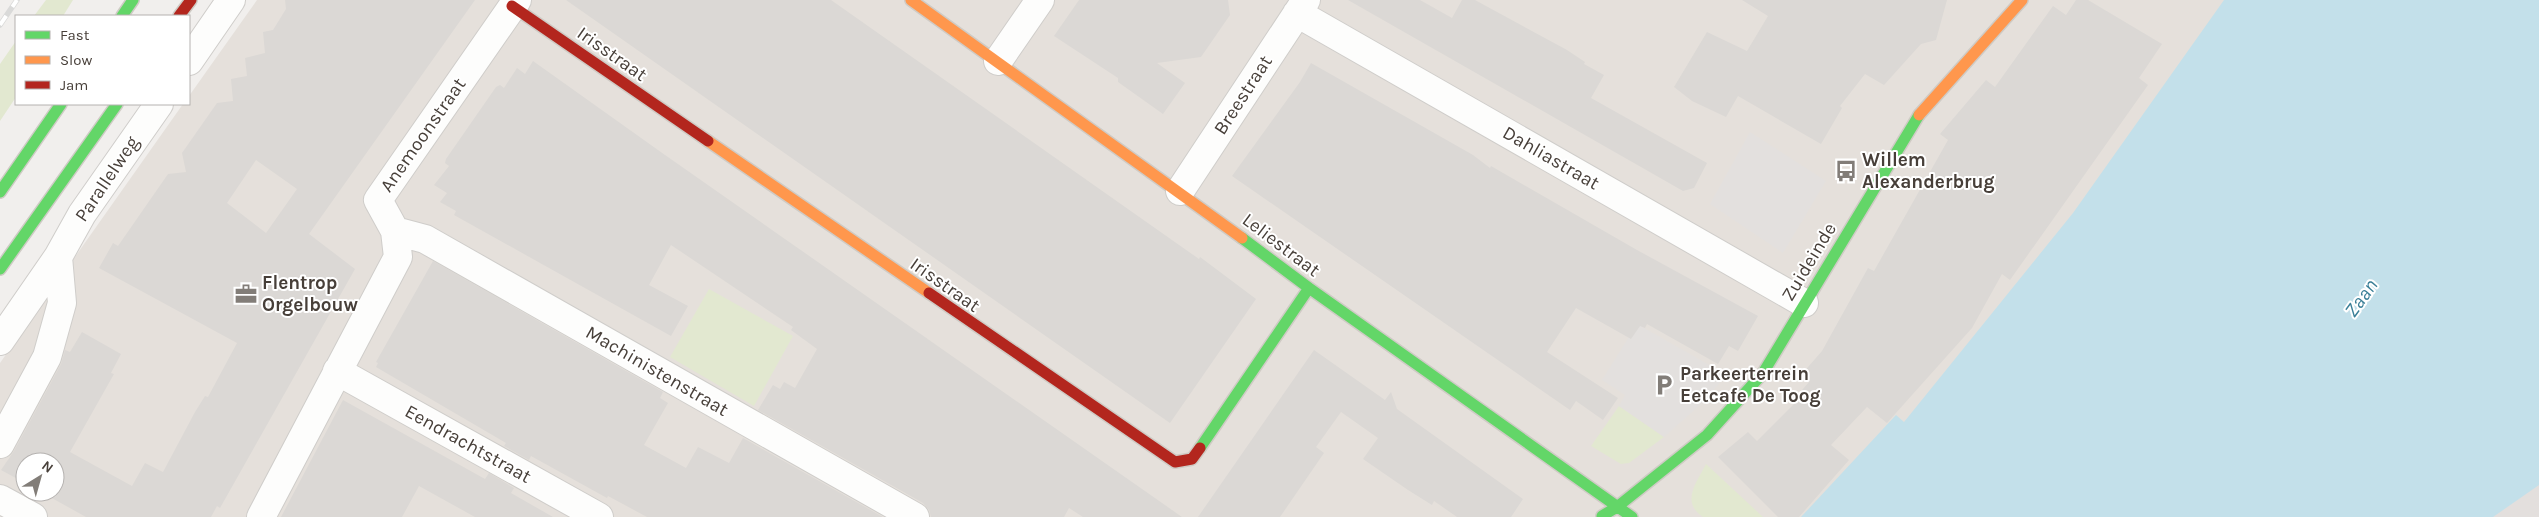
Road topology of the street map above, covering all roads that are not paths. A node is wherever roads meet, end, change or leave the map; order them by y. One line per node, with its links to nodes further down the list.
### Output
1 (133, 0): 9 (street)
2 (191, 0): 10 (street)
3 (231, 0): 11 (street)
4 (911, 0): 12 (street, Leliestraat)
5 (1040, 0): 12 (street)
6 (2022, 0): 22 (street, Zuideinde)
7 (514, 3): 18 (street, Anemoonstraat); 21 (street, Irisstraat)
8 (1302, 6): 16 (street, Breestraat); 22 (street, Dahliastraat)
9 (123, 15)
10 (180, 15)
11 (190, 60)
12 (998, 61): 16 (street, Leliestraat)
13 (61, 105): 17 (street)
14 (116, 105): 20 (street)
15 (158, 105): 19 (street, Parallelweg)
16 (1180, 191): 21 (street, Leliestraat)
17 (0, 192)
18 (395, 232): 24 (street, Anemoonstraat); 31 (street, Machinistenstraat)
19 (58, 256): 23 (street, Parallelweg); 25 (street)
20 (0, 269)
21 (1308, 288): 27 (street, Leliestraat)
22 (1804, 303): 27 (street, Zuideinde)
23 (0, 342)
24 (337, 371): 29 (street, Anemoonstraat); 30 (street, Eendrachtstraat)
25 (0, 444)
26 (0, 499): 28 (street)
27 (1617, 508): 32 (street, Zuideinde); 33 (street, Leliestraat)
28 (33, 517)
29 (261, 517)
30 (599, 517)
31 (915, 517)
32 (1601, 517)
33 (1632, 517)

